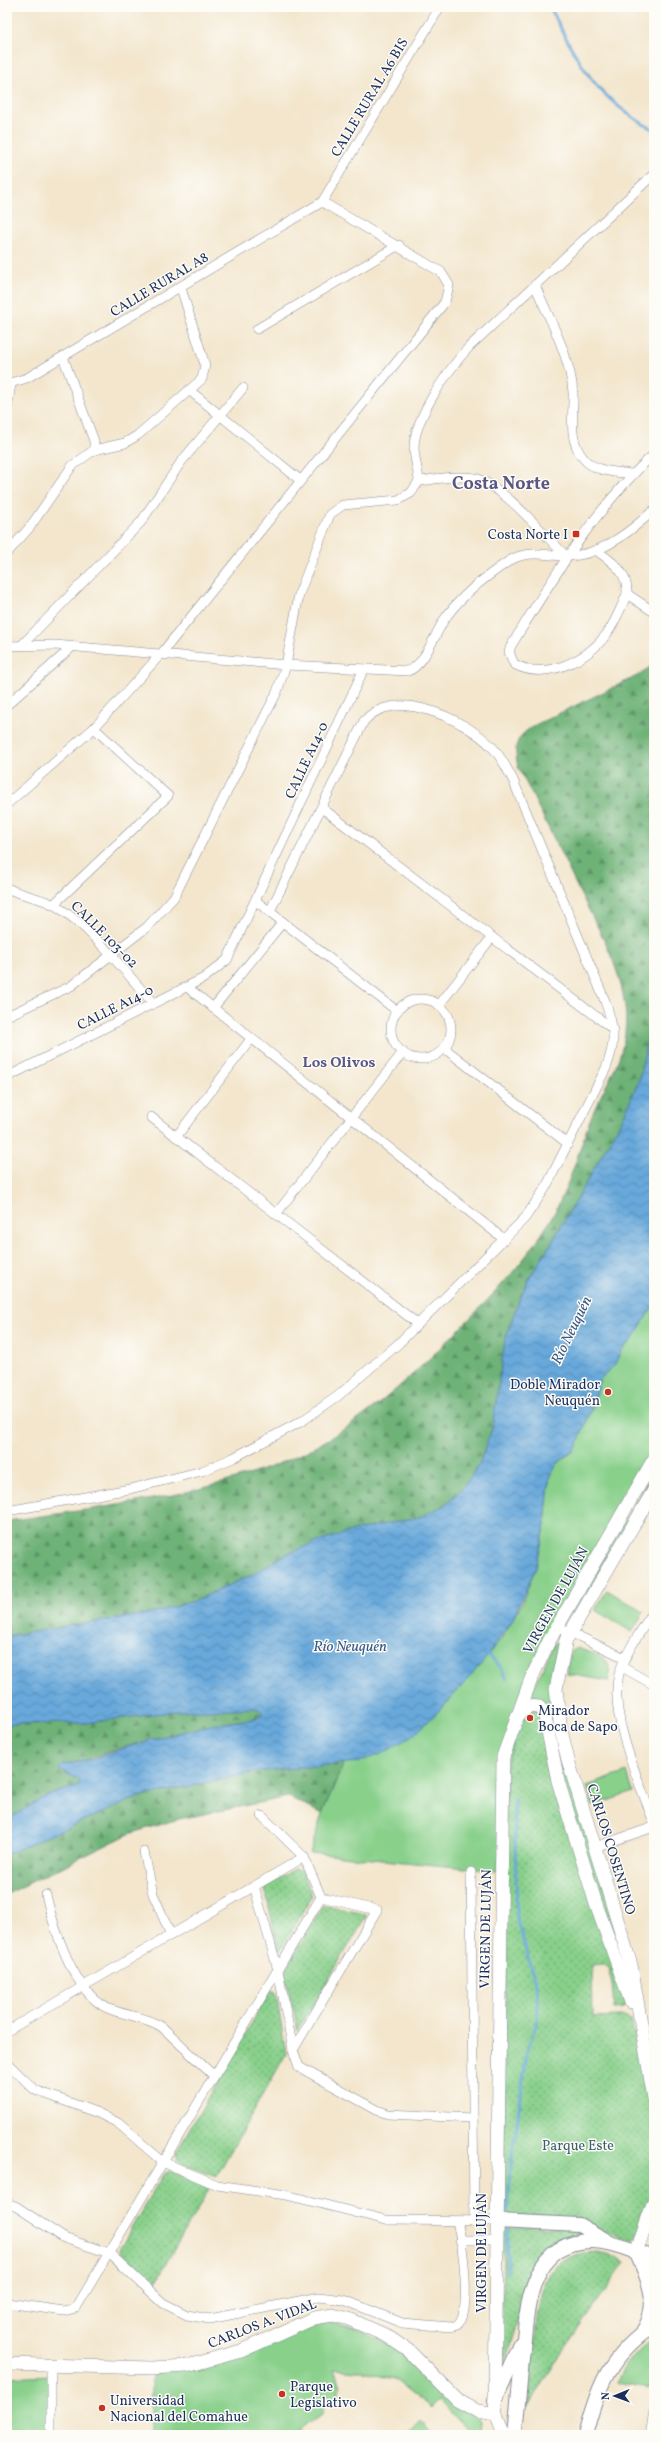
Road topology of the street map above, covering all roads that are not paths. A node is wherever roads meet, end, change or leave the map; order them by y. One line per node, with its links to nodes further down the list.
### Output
1 (440, 7): 3 (street, CALLE RURAL A6 BIS)
2 (654, 174): 5 (street)
3 (322, 202): 4 (street); 6 (street, CALLE RURAL A8)
4 (399, 245): 7 (street); 17 (street)
5 (535, 285): 16 (street); 18 (street)
6 (180, 288): 8 (street, CALLE RURAL A8); 11 (street)
7 (257, 329)
8 (63, 357): 9 (street, CALLE RURAL A8); 14 (street)
9 (9, 384): 12 (street)
10 (243, 388): 13 (street)
11 (189, 390): 13 (street); 14 (street)
12 (7, 410)
13 (219, 416): 17 (street); 25 (street)
14 (94, 450): 21 (street)
15 (654, 454): 16 (street)
16 (632, 474): 22 (street)
17 (300, 480): 28 (street)
18 (419, 480): 22 (street); 29 (street)
19 (654, 510): 20 (street)
20 (596, 550): 22 (street); 23 (street)
21 (7, 553)
22 (567, 557): 23 (street); 30 (street)
23 (627, 594): 24 (street)
24 (654, 612)
25 (23, 644): 26 (street); 27 (street)
26 (7, 646)
27 (72, 647): 28 (street); 31 (street)
28 (161, 654): 29 (street); 32 (street)
29 (286, 664): 30 (street); 41 (street)
30 (364, 669): 36 (street, CALLE A14-0)
31 (7, 705)
32 (94, 728): 33 (street); 37 (street)
33 (7, 804)
34 (322, 808): 38 (street); 40 (street); 48 (street)
35 (7, 888): 37 (street, CALLE 103-02)
36 (256, 900): 38 (street); 42 (street, CALLE A14-0)
37 (54, 905): 41 (street, CALLE 103-02)
38 (270, 911): 39 (street)
39 (283, 922): 45 (street); 46 (street)
40 (492, 937): 44 (street); 48 (street)
41 (111, 956): 43 (street, CALLE 103-02); 47 (street)
42 (187, 987): 43 (street, CALLE A14-0); 45 (street)
43 (154, 1004): 52 (street, CALLE A14-0)
44 (439, 1005): 46 (street); 50 (street)
45 (213, 1008): 49 (street)
46 (397, 1011): 51 (street)
47 (7, 1016)
48 (614, 1030): 56 (street)
49 (251, 1039): 54 (street); 55 (street)
50 (444, 1048): 51 (street); 56 (street)
51 (403, 1052): 54 (street)
52 (7, 1077)
53 (150, 1117): 55 (street)
54 (351, 1118): 57 (street); 58 (street)
55 (176, 1136): 57 (street)
56 (567, 1144): 58 (street)
57 (276, 1214): 59 (street)
58 (505, 1240): 59 (street)
59 (418, 1324): 62 (street)
60 (654, 1459): 64 (street, VIRGEN DE LUJÁN)
61 (654, 1490): 65 (street, VIRGEN DE LUJÁN)
62 (7, 1511)
63 (654, 1610): 66 (street)
64 (557, 1626): 65 (street); 68 (street, VIRGEN DE LUJÁN)
65 (570, 1632): 66 (street); 72 (street, CARLOS COSENTINO)
66 (624, 1663): 67 (street); 70 (street)
67 (654, 1685)
68 (517, 1717): 83 (street); 93 (street, VIRGEN DE LUJÁN)
69 (262, 1816): 74 (street)
70 (653, 1819)
71 (654, 1827): 72 (street)
72 (595, 1847): 83 (street, CARLOS COSENTINO)
73 (144, 1852): 79 (street)
74 (304, 1857): 76 (street); 78 (street)
75 (471, 1872): 88 (street)
76 (254, 1886): 79 (street); 80 (street)
77 (46, 1895): 81 (street)
78 (321, 1897): 80 (street); 84 (street)
79 (171, 1935): 81 (street)
80 (278, 1970): 84 (street); 86 (street)
81 (83, 1986): 82 (street); 86 (street)
82 (7, 2031)
83 (643, 2044): 87 (street, CARLOS COSENTINO)
84 (293, 2050): 88 (street)
85 (7, 2063): 89 (street)
86 (214, 2076): 89 (street)
87 (654, 2099)
88 (472, 2118): 94 (street)
89 (163, 2162): 92 (street); 99 (street)
90 (654, 2201): 98 (street)
91 (7, 2203): 99 (street)
92 (457, 2221): 94 (street); 95 (street)
93 (497, 2221): 94 (street); 96 (street, VIRGEN DE LUJÁN); 97 (main road)
94 (474, 2222)
95 (460, 2240): 96 (street); 99 (street)
96 (498, 2240): 107 (street, VIRGEN DE LUJÁN)
97 (611, 2243): 98 (main road); 103 (main road)
98 (636, 2252): 100 (main road); 104 (main road)
99 (109, 2253): 101 (street)
100 (654, 2258)
101 (7, 2302)
102 (654, 2325): 104 (main road)
103 (525, 2333): 107 (main road); 113 (main road)
104 (638, 2338): 114 (main road)
105 (7, 2364): 106 (street, CARLOS A. VIDAL)
106 (50, 2364): 109 (street, CARLOS A. VIDAL); 111 (street)
107 (495, 2400): 109 (street, VIRGEN DE LUJÁN)
108 (654, 2411): 110 (street)
109 (496, 2414): 112 (street, VIRGEN DE LUJÁN)
110 (651, 2434)
111 (51, 2435)
112 (504, 2435)
113 (515, 2435)
114 (585, 2435)

